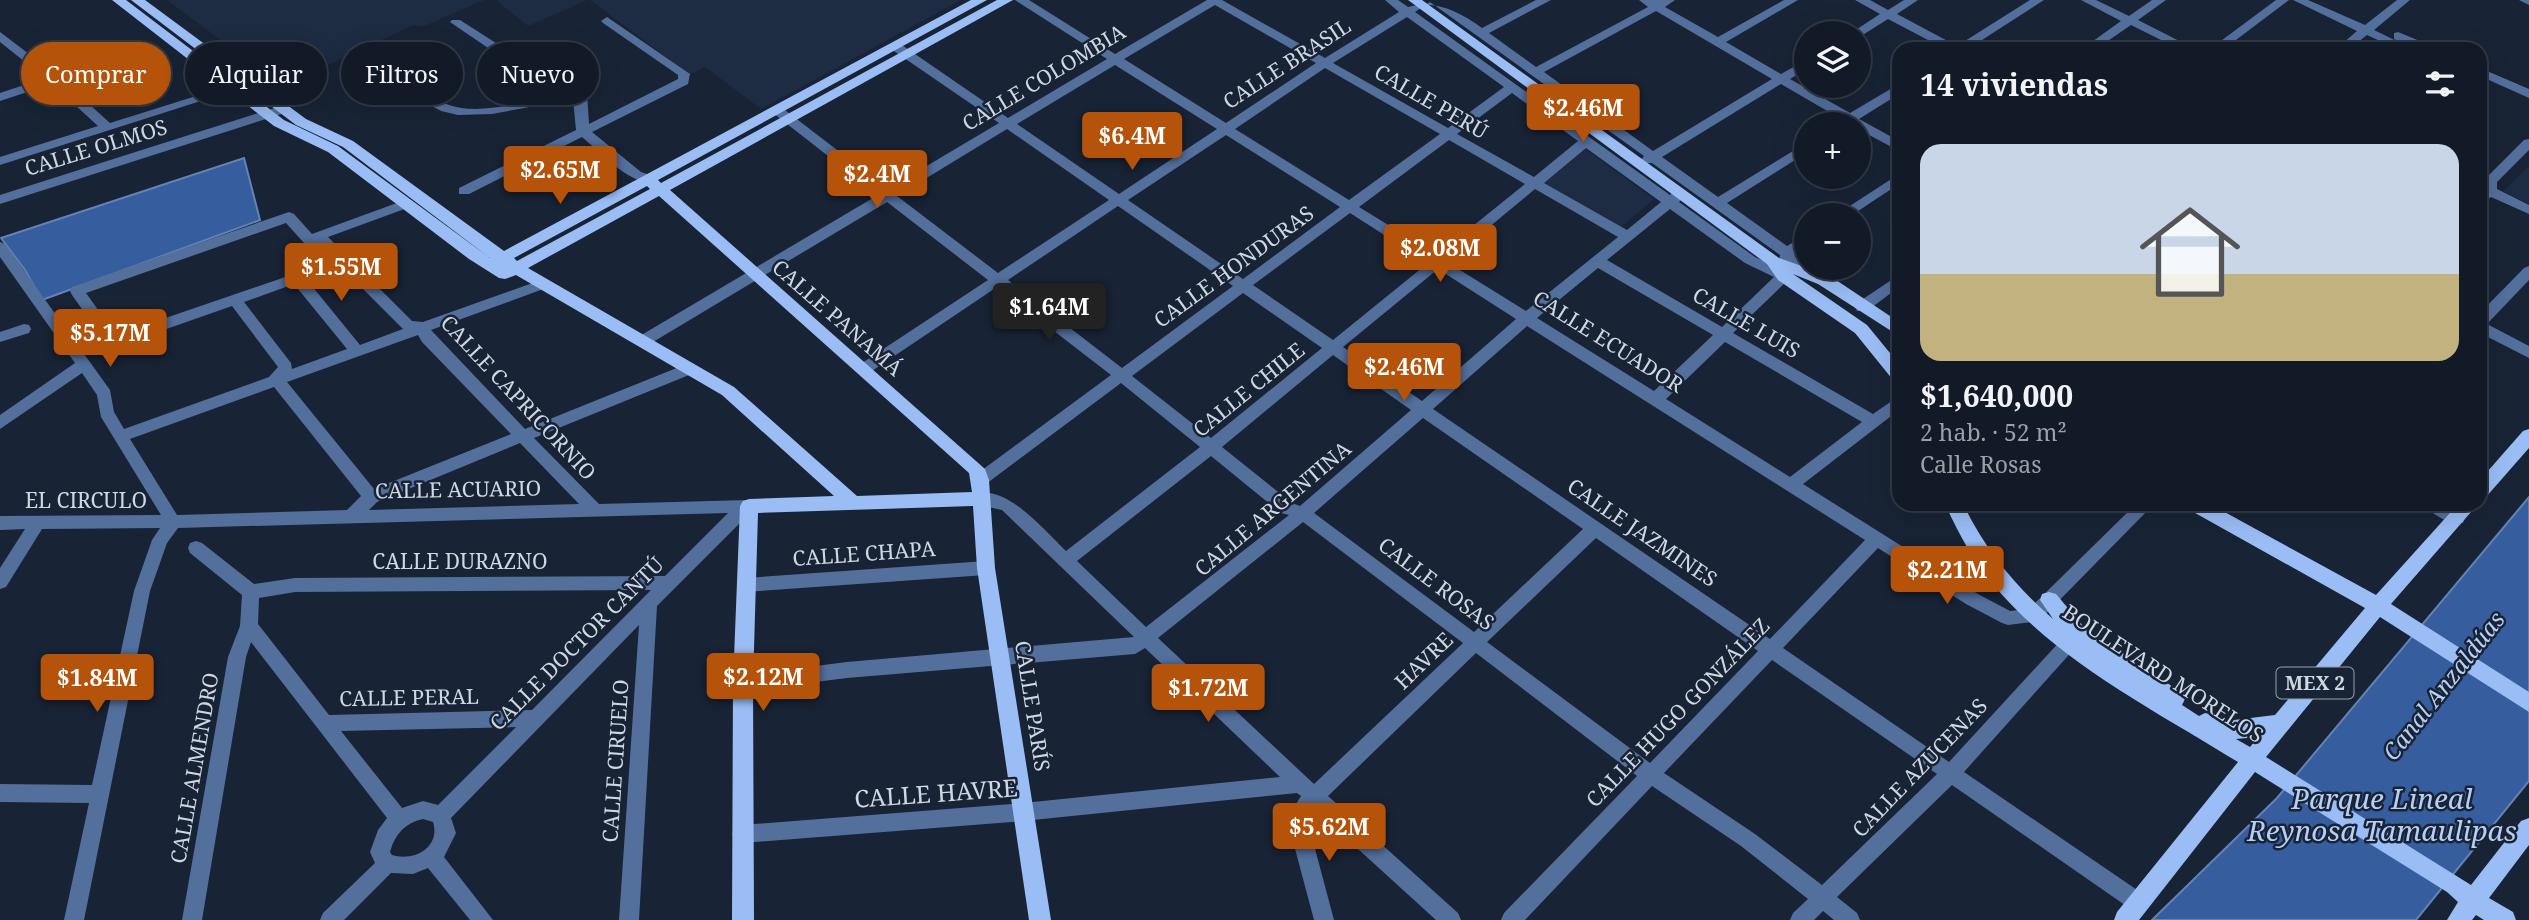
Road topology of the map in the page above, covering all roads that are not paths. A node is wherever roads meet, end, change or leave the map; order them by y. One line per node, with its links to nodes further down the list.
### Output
1 (118, 0): 42 (main road)
2 (137, 0): 31 (main road)
3 (981, 0): 43 (main road)
4 (1007, 0): 43 (main road)
5 (1021, 0): 45 (street, CALLE ECUADOR)
6 (1214, 0): 45 (street, CALLE COLOMBIA); 46 (street, CALLE PERÚ)
7 (1391, 0): 22 (street)
8 (1435, 0): 29 (street)
9 (1545, 0): 29 (street)
10 (1669, 0): 21 (street)
11 (1792, 0): 33 (street)
12 (1861, 0): 23 (street)
13 (1912, 0): 23 (street)
14 (2038, 0): 35 (street)
15 (2087, 0): 25 (street)
16 (2160, 0): 25 (street)
17 (2283, 0): 38 (street)
18 (2299, 0): 28 (street)
19 (2319, 0): 28 (street)
20 (2403, 0): 28 (street)
21 (1651, 3): 33 (street); 48 (street)
22 (1416, 4): 46 (street, CALLE BRASIL); 52 (street); 80 (main road)
23 (1888, 14): 27 (street); 34 (street)
24 (607, 21): 71 (street)
25 (2130, 21): 36 (street); 37 (street)
26 (456, 22): 32 (street)
27 (1871, 24)
28 (2370, 28): 39 (street); 40 (street); 41 (street)
29 (1481, 33): 48 (street)
30 (1, 38): 44 (street)
31 (187, 42)
32 (486, 42)
33 (1718, 42): 50 (street)
34 (1941, 42)
35 (1971, 42)
36 (2098, 42)
37 (2174, 42)
38 (2226, 42)
39 (2351, 42)
40 (2395, 42)
41 (2409, 42)
42 (185, 47)
43 (901, 51): 67 (main road); 69 (street, CALLE JAZMINES)
44 (21, 53)
45 (1116, 59): 69 (street, CALLE COLOMBIA); 70 (street, CALLE ECUADOR)
46 (1325, 64): 70 (street, CALLE BRASIL); 73 (street, CALLE PERÚ)
47 (1794, 71): 50 (street)
48 (1535, 72): 80 (street)
49 (2487, 75): 55 (street)
50 (1781, 79): 65 (street); 80 (street)
51 (2487, 84): 58 (street)
52 (1513, 87): 73 (street, CALLE HONDURAS); 74 (street)
53 (21, 90): 56 (street)
54 (1892, 92): 66 (street)
55 (2529, 94)
56 (0, 97)
57 (185, 100): 68 (street)
58 (2529, 103)
59 (82, 105): 68 (street)
60 (267, 105): 64 (main road)
61 (439, 105): 62 (street)
62 (519, 105)
63 (580, 105): 71 (street)
64 (277, 112): 90 (street, CALLE OLMOS); 94 (main road); 101 (main road)
65 (1832, 112)
66 (1860, 112)
67 (783, 114): 83 (main road); 88 (street, CALLE ROSAS)
68 (104, 125): 77 (street); 79 (street)
69 (1007, 125): 88 (street, CALLE COLOMBIA); 91 (street, CALLE JAZMINES)
70 (1227, 129): 91 (street, CALLE BRASIL); 95 (street, CALLE ECUADOR)
71 (583, 131): 83 (street); 85 (street)
72 (1871, 133): 75 (street)
73 (1449, 134): 81 (street, CALLE PERÚ); 95 (street, CALLE HONDURAS)
74 (1585, 142): 81 (street, CALLE CHILE); 89 (street)
75 (1892, 144)
76 (2529, 144): 84 (street)
77 (0, 151)
78 (1794, 155): 92 (street)
79 (0, 161)
80 (1646, 161): 89 (main road); 92 (street)
81 (1535, 183): 98 (street, CALLE PERÚ); 102 (street, CALLE CHILE)
82 (1892, 183): 93 (street)
83 (654, 185): 101 (main road); 108 (main road, CALLE PANAMÁ); 109 (main road)
84 (2487, 187)
85 (464, 191)
86 (2487, 193): 96 (street)
87 (2487, 194): 97 (street)
88 (888, 196): 108 (street, CALLE COLOMBIA); 112 (street, CALLE ROSAS)
89 (1675, 198): 98 (street, CALLE ARGENTINA); 104 (main road)
90 (0, 200)
91 (1118, 202): 112 (street, CALLE BRASIL); 114 (street, CALLE JAZMINES)
92 (1718, 203): 104 (street)
93 (1861, 203)
94 (405, 205): 101 (main road); 120 (street, CALLE CAPRICORNIO)
95 (1350, 207): 102 (street, CALLE ECUADOR); 114 (street, CALLE HONDURAS)
96 (2529, 210)
97 (2529, 221)
98 (1629, 237): 103 (street, CALLE ARGENTINA)
99 (0, 247): 129 (street)
100 (1794, 252): 104 (street)
101 (496, 261): 109 (main road)
102 (1438, 262): 118 (street, CALLE ECUADOR); 126 (street, CALLE CHILE)
103 (1599, 262): 118 (street, CALLE ARGENTINA); 123 (street, CALLE LUIS)
104 (1782, 264): 105 (street); 106 (main road); 123 (street); 130 (main road)
105 (1794, 265)
106 (1794, 269)
107 (2529, 271): 117 (street)
108 (756, 275): 125 (street, CALLE COLOMBIA); 132 (main road, CALLE PANAMÁ)
109 (523, 276): 120 (street); 125 (main road)
110 (298, 279): 115 (street); 115 (street); 127 (street)
111 (1824, 280): 116 (main road)
112 (998, 282): 132 (street, CALLE BRASIL); 133 (street, CALLE ROSAS)
113 (1892, 284): 116 (street)
114 (1242, 287): 126 (street, CALLE JAZMINES); 133 (street, CALLE HONDURAS)
115 (236, 301): 134 (street)
116 (1862, 307): 119 (main road)
117 (2487, 316)
118 (1527, 318): 135 (street, CALLE ECUADOR); 137 (street, CALLE ARGENTINA)
119 (1892, 326)
120 (422, 327): 127 (street); 141 (street, CALLE CAPRICORNIO)
121 (2487, 328): 128 (street)
122 (24, 329): 124 (street)
123 (1724, 335): 135 (street); 138 (street, CALLE LUIS)
124 (0, 337)
125 (643, 341): 131 (main road)
126 (1333, 349): 137 (street, CALLE JAZMINES); 143 (street, CALLE CHILE)
127 (357, 351): 134 (street)
128 (2529, 353)
129 (85, 364): 139 (street); 140 (street)
130 (1892, 367)
131 (689, 369): 141 (street); 148 (main road)
132 (864, 369): 146 (main road, CALLE PANAMÁ)
133 (1121, 376): 143 (street, CALLE ROSAS); 146 (street, CALLE HONDURAS)
134 (276, 379): 140 (street); 147 (street)
135 (1656, 399): 144 (street, CALLE ECUADOR)
136 (1892, 407): 138 (street)
137 (1423, 411): 155 (street, CALLE ARGENTINA); 160 (street, CALLE JAZMINES)
138 (1872, 421): 144 (street)
139 (0, 424)
140 (123, 436): 157 (street)
141 (520, 436): 147 (street); 150 (street, CALLE CAPRICORNIO)
142 (2529, 436): 145 (main road)
143 (1211, 447): 155 (street, CALLE ROSAS); 163 (street, CALLE CHILE)
144 (1792, 484): 161 (street, CALLE ECUADOR)
145 (2487, 484)
146 (980, 489): 148 (main road, CALLE ACUARIO); 163 (street); 164 (main road, CALLE PARÍS)
147 (371, 497): 156 (street)
148 (853, 503): 149 (main road, CALLE ACUARIO)
149 (747, 506): 150 (street, CALLE ACUARIO); 166 (street, CALLE DOCTOR CANTÚ); 167 (main road)
150 (595, 510): 156 (street, CALLE ACUARIO)
151 (1958, 511): 172 (main road, BOULEVARD MORELOS)
152 (2139, 511): 169 (street)
153 (2207, 511): 171 (main road)
154 (2463, 511): 171 (main road, MEX 2)
155 (1303, 513): 174 (street, CALLE ARGENTINA); 175 (street, CALLE ROSAS)
156 (352, 516): 157 (street, CALLE ACUARIO)
157 (172, 520): 158 (street, EL CIRCULO); 189 (street)
158 (38, 522): 159 (street, EL CIRCULO); 165 (street)
159 (0, 523)
160 (1595, 528): 175 (street, HAVRE); 177 (street, CALLE JAZMINES)
161 (1878, 538): 172 (street, CALLE ECUADOR); 177 (street, CALLE HUGO GONZÁLEZ)
162 (197, 548): 168 (street)
163 (1066, 561): 174 (street)
164 (986, 568): 167 (street, CALLE CHAPA); 178 (main road, CALLE PARÍS)
165 (0, 582)
166 (670, 583): 168 (street, CALLE DURAZNO); 170 (street, CALLE DOCTOR CANTÚ)
167 (745, 585): 179 (main road)
168 (251, 592): 173 (street, CALLE ALMENDRO)
169 (2049, 600): 172 (street); 183 (main road)
170 (649, 604): 181 (street, CALLE DOCTOR CANTÚ); 205 (street, CALLE CIRUELO)
171 (2378, 606): 180 (main road); 183 (main road, MEX 2)
172 (2033, 616): 176 (main road, BOULEVARD MORELOS)
173 (249, 626): 182 (street); 202 (street, CALLE ALMENDRO)
174 (1148, 639): 178 (street); 187 (street)
175 (1476, 643): 186 (street, CALLE ROSAS); 190 (street, HAVRE)
176 (2069, 643): 184 (main road, BOULEVARD MORELOS); 185 (street, CALLE AZUCENAS)
177 (1771, 649): 185 (street, CALLE JAZMINES); 186 (street, CALLE HUGO GONZÁLEZ)
178 (999, 659): 179 (street); 191 (main road, CALLE PARÍS)
179 (743, 683): 195 (main road)
180 (2529, 703)
181 (534, 718): 182 (street, CALLE PERAL); 192 (street, CALLE DOCTOR CANTÚ)
182 (327, 723): 193 (street)
183 (2281, 723): 184 (main road, MEX 2)
184 (2251, 760): 199 (main road, BOULEVARD MORELOS); 200 (main road)
185 (1951, 773): 198 (street, CALLE AZUCENAS); 200 (street, CALLE JAZMINES)
186 (1651, 775): 198 (street, CALLE ROSAS); 210 (street, CALLE HUGO GONZÁLEZ)
187 (1300, 784): 190 (street); 191 (street, CALLE HAVRE)
188 (0, 793): 189 (street)
189 (100, 794): 201 (street)
190 (1315, 798): 208 (street, HAVRE); 209 (street)
191 (1023, 812): 195 (street, CALLE HAVRE); 207 (main road, CALLE PARÍS)
192 (441, 815): 193 (street); 196 (street)
193 (399, 819): 197 (street)
194 (2529, 828): 199 (main road)
195 (742, 834): 206 (main road)
196 (431, 856): 197 (street); 204 (street)
197 (387, 864): 203 (street)
198 (1822, 899): 211 (street, CALLE AZUCENAS); 212 (street, CALLE ROSAS)
199 (2473, 901): 214 (main road); 215 (main road, BOULEVARD MORELOS)
200 (2140, 903): 213 (main road)
201 (74, 920)
202 (192, 920)
203 (330, 920)
204 (483, 920)
205 (629, 920)
206 (743, 920)
207 (1040, 920)
208 (1324, 920)
209 (1451, 920)
210 (1511, 920)
211 (1800, 920)
212 (1850, 920)
213 (2125, 920)
214 (2458, 920)
215 (2505, 920)

